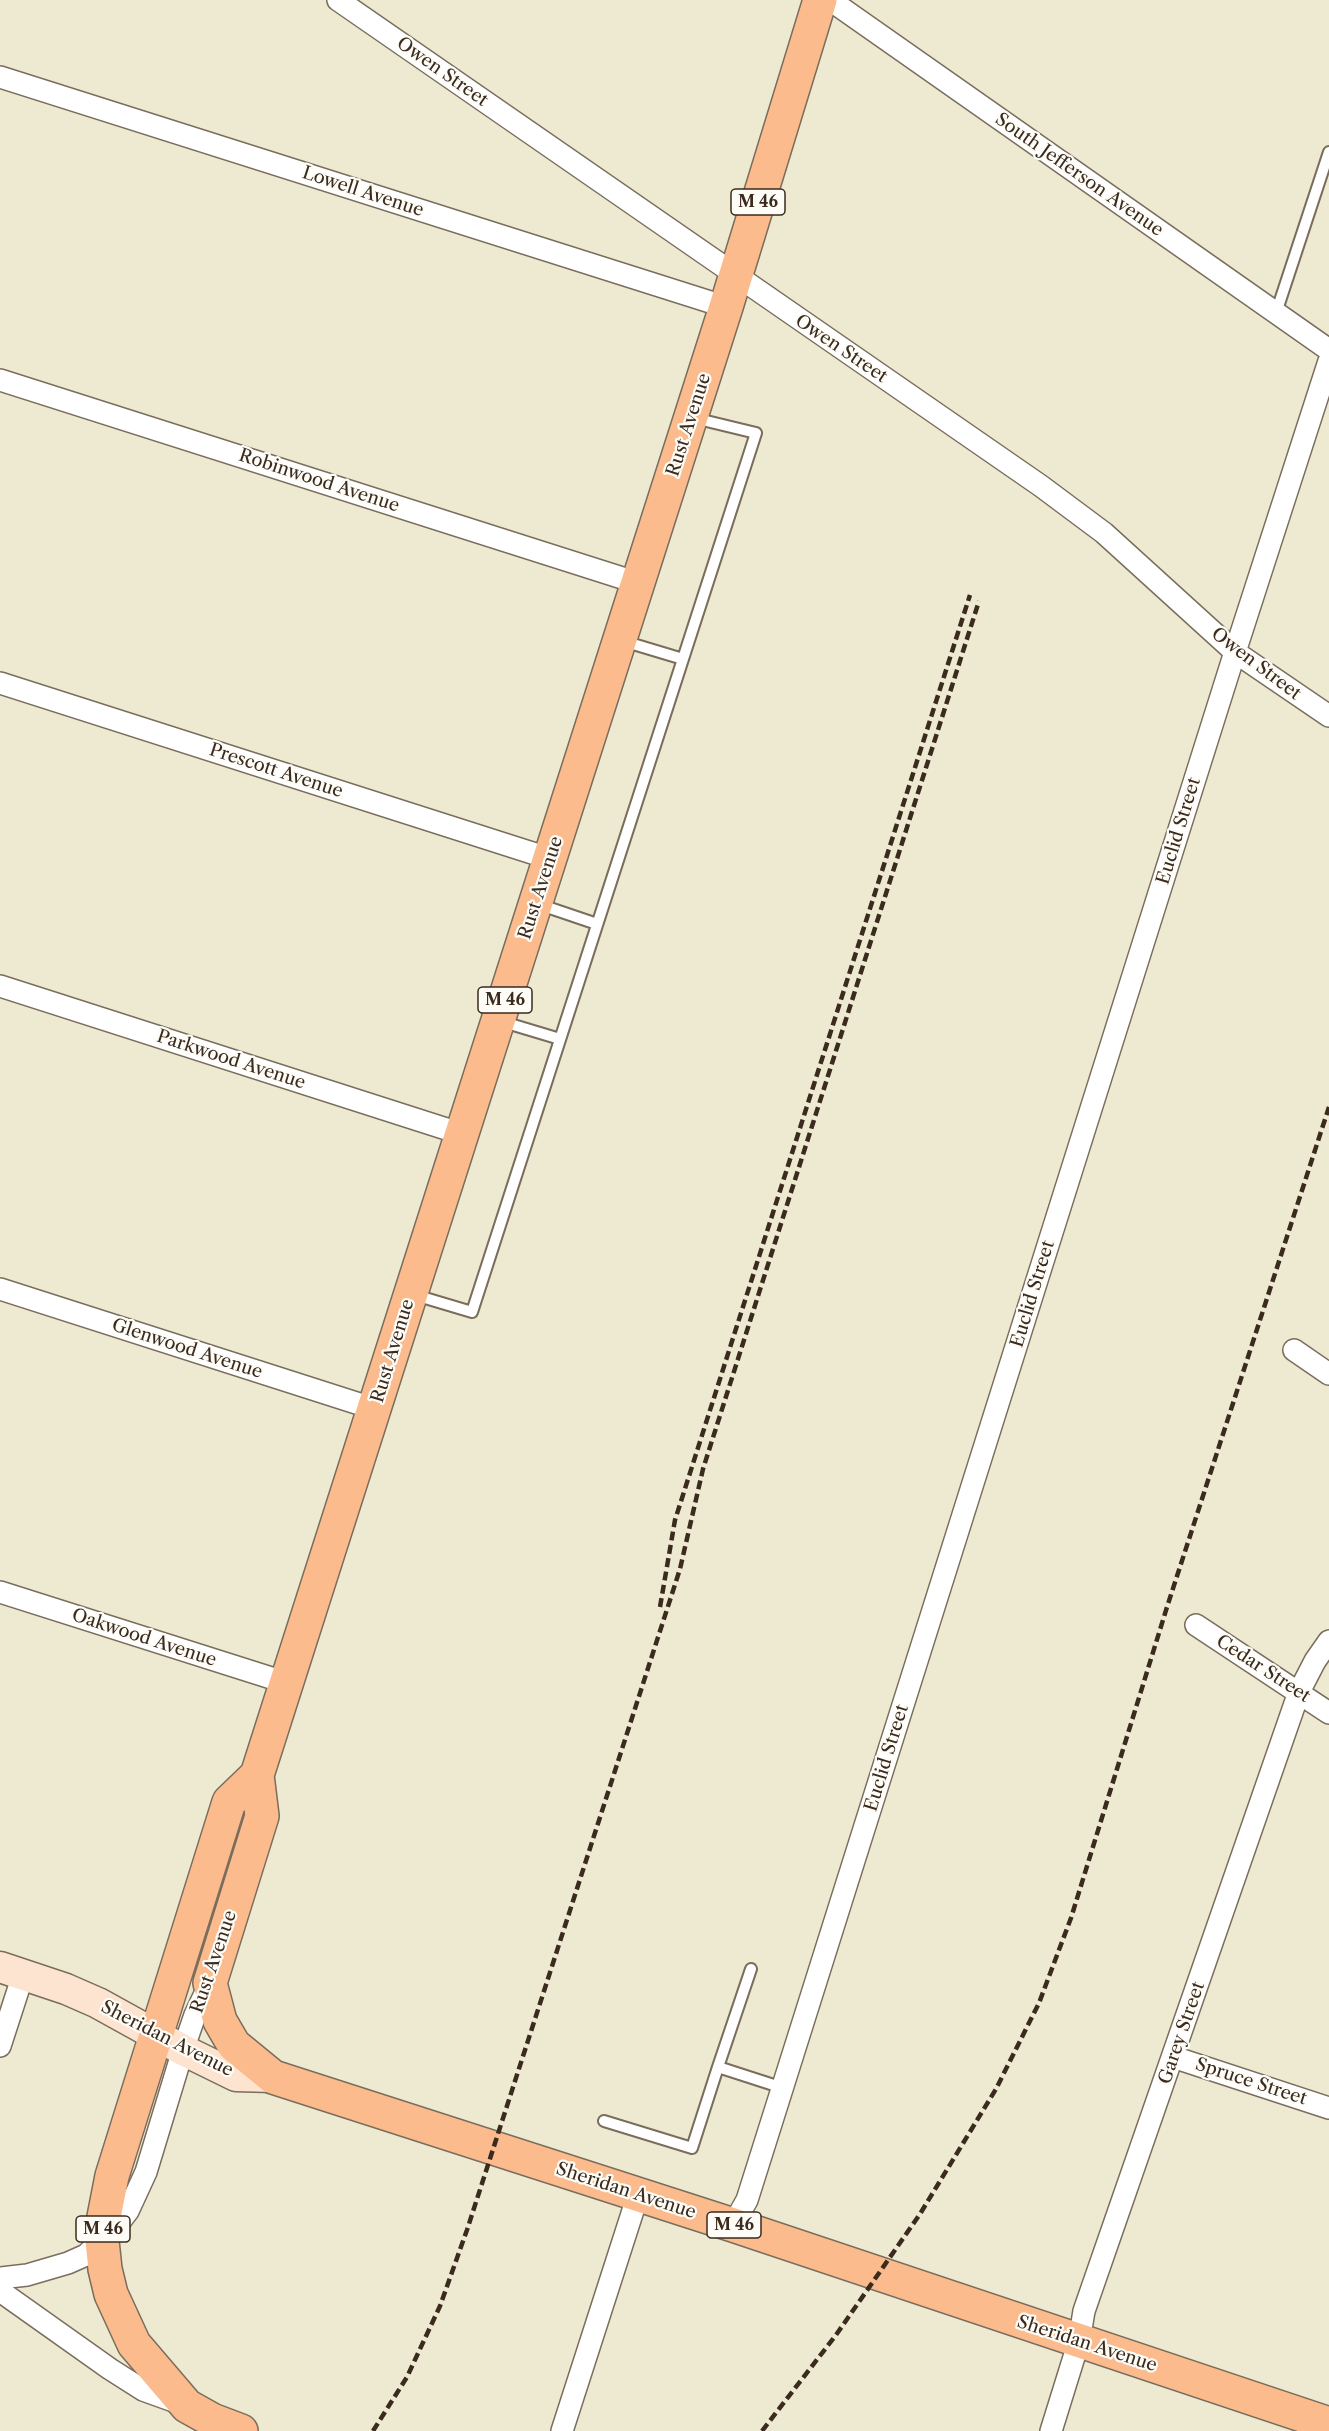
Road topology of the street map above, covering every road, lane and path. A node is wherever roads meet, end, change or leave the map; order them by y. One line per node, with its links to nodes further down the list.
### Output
1 (338, 0): 6 (street, Owen Street)
2 (820, 0): 6 (highway, Rust Avenue / M 46)
3 (830, 0): 8 (street, South Jefferson Avenue)
4 (0, 76): 7 (street, Lowell Avenue)
5 (1329, 152): 8 (lane)
6 (736, 276): 7 (highway, Rust Avenue / M 46); 15 (street, Owen Street)
7 (726, 308): 12 (highway, Rust Avenue / M 46)
8 (1276, 313): 9 (street, South Jefferson Avenue)
9 (1329, 350)
10 (1329, 362): 15 (street, Euclid Street)
11 (0, 380): 13 (street, Robinwood Avenue)
12 (691, 417): 13 (highway, Rust Avenue / M 46); 16 (lane)
13 (638, 583): 14 (highway, Rust Avenue / M 46)
14 (620, 640): 16 (lane); 19 (highway, Rust Avenue / M 46)
15 (1235, 652): 18 (street, Owen Street); 46 (street, Euclid Street)
16 (683, 659): 21 (lane)
17 (0, 683): 19 (street, Prescott Avenue)
18 (1329, 716)
19 (551, 859): 20 (highway, Rust Avenue / M 46)
20 (537, 903): 21 (lane); 23 (highway, Rust Avenue / M 46)
21 (597, 924): 24 (lane)
22 (0, 986): 25 (street, Parkwood Avenue)
23 (498, 1021): 24 (lane); 25 (highway, Rust Avenue / M 46)
24 (560, 1039): 27 (lane)
25 (462, 1134): 27 (highway, Rust Avenue / M 46)
26 (0, 1289): 30 (street, Glenwood Avenue)
27 (411, 1294): 30 (highway, Rust Avenue / M 46)
28 (1294, 1350): 29 (street)
29 (1329, 1374)
30 (375, 1409): 34 (highway, Rust Avenue / M 46)
31 (0, 1592): 34 (street, Oakwood Avenue)
32 (1197, 1625): 35 (street, Cedar Street)
33 (1329, 1641): 35 (street, Garey Street)
34 (287, 1683): 37 (highway, Rust Avenue / M 46)
35 (1299, 1692): 36 (street, Cedar Street); 43 (street, Garey Street)
36 (1329, 1713)
37 (257, 1775): 40 (highway, Rust Avenue / M 46); 41 (highway, Rust Avenue / M 46)
38 (751, 1969): 44 (lane)
39 (11, 1971): 41 (street, Sheridan Avenue); 42 (street)
40 (210, 1983): 41 (street, Rust Avenue); 45 (highway, M 46)
41 (170, 2042): 45 (street, Sheridan Avenue); 51 (highway, Rust Avenue / M 46)
42 (0, 2046)
43 (1173, 2057): 47 (street, Spruce Street); 54 (street, Garey Street)
44 (718, 2067): 46 (lane); 48 (lane)
45 (273, 2077): 49 (highway, Sheridan Avenue / M 46)
46 (783, 2088): 50 (street, Euclid Street)
47 (1329, 2108)
48 (604, 2121)
49 (638, 2195): 50 (highway, Sheridan Avenue / M 46); 58 (street)
50 (733, 2225): 54 (highway, Sheridan Avenue / M 46)
51 (102, 2241): 52 (street); 55 (highway, Rust Avenue / M 46)
52 (0, 2278)
53 (0, 2291): 55 (street)
54 (1079, 2342): 56 (highway, Sheridan Avenue / M 46); 59 (street, Garey Street)
55 (187, 2406): 57 (highway, M 46)
56 (1329, 2424)
57 (241, 2431)
58 (562, 2431)
59 (1051, 2431)

